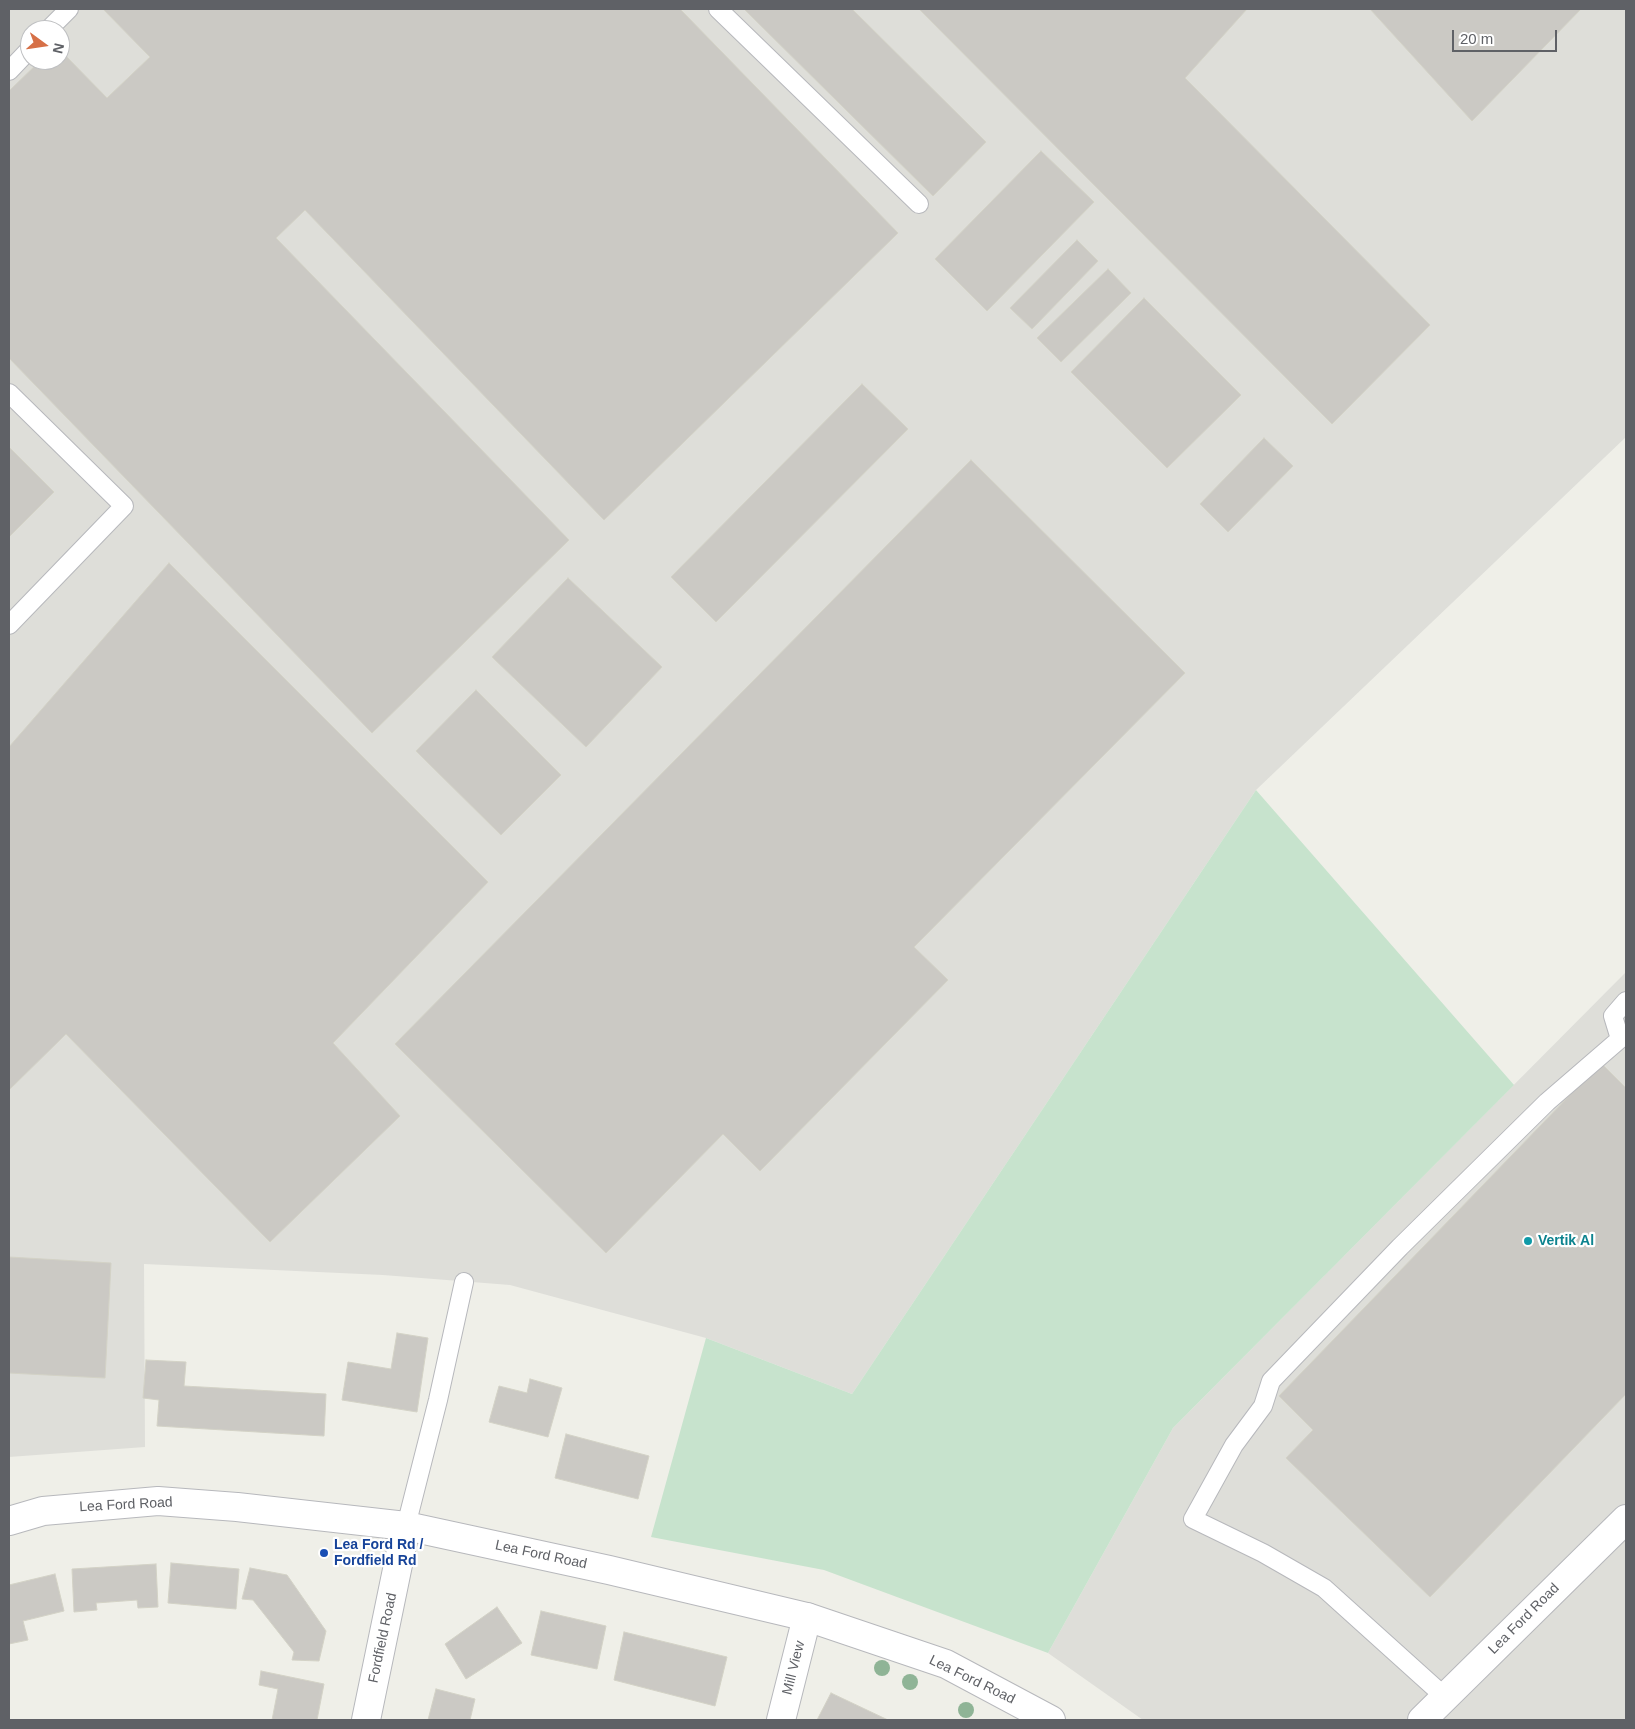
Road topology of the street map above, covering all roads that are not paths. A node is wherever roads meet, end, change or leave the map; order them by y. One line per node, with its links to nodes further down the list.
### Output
1 (69, 9): 3 (lane)
2 (718, 9): 6 (lane)
3 (58, 20)
4 (20, 59): 5 (lane)
5 (9, 71)
6 (919, 204)
7 (9, 393): 8 (lane)
8 (9, 625)
9 (1626, 1001): 15 (lane)
10 (464, 1282): 13 (lane)
11 (1626, 1519): 15 (street, Lea Ford Road)
12 (9, 1521): 13 (street, Lea Ford Road)
13 (406, 1526): 14 (street, Lea Ford Road); 16 (street, Fordfield Road)
14 (807, 1616): 17 (street, Mill View); 18 (street, Lea Ford Road)
15 (1445, 1697): 19 (street, Lea Ford Road)
16 (366, 1720)
17 (781, 1720)
18 (1051, 1720)
19 (1422, 1720)

